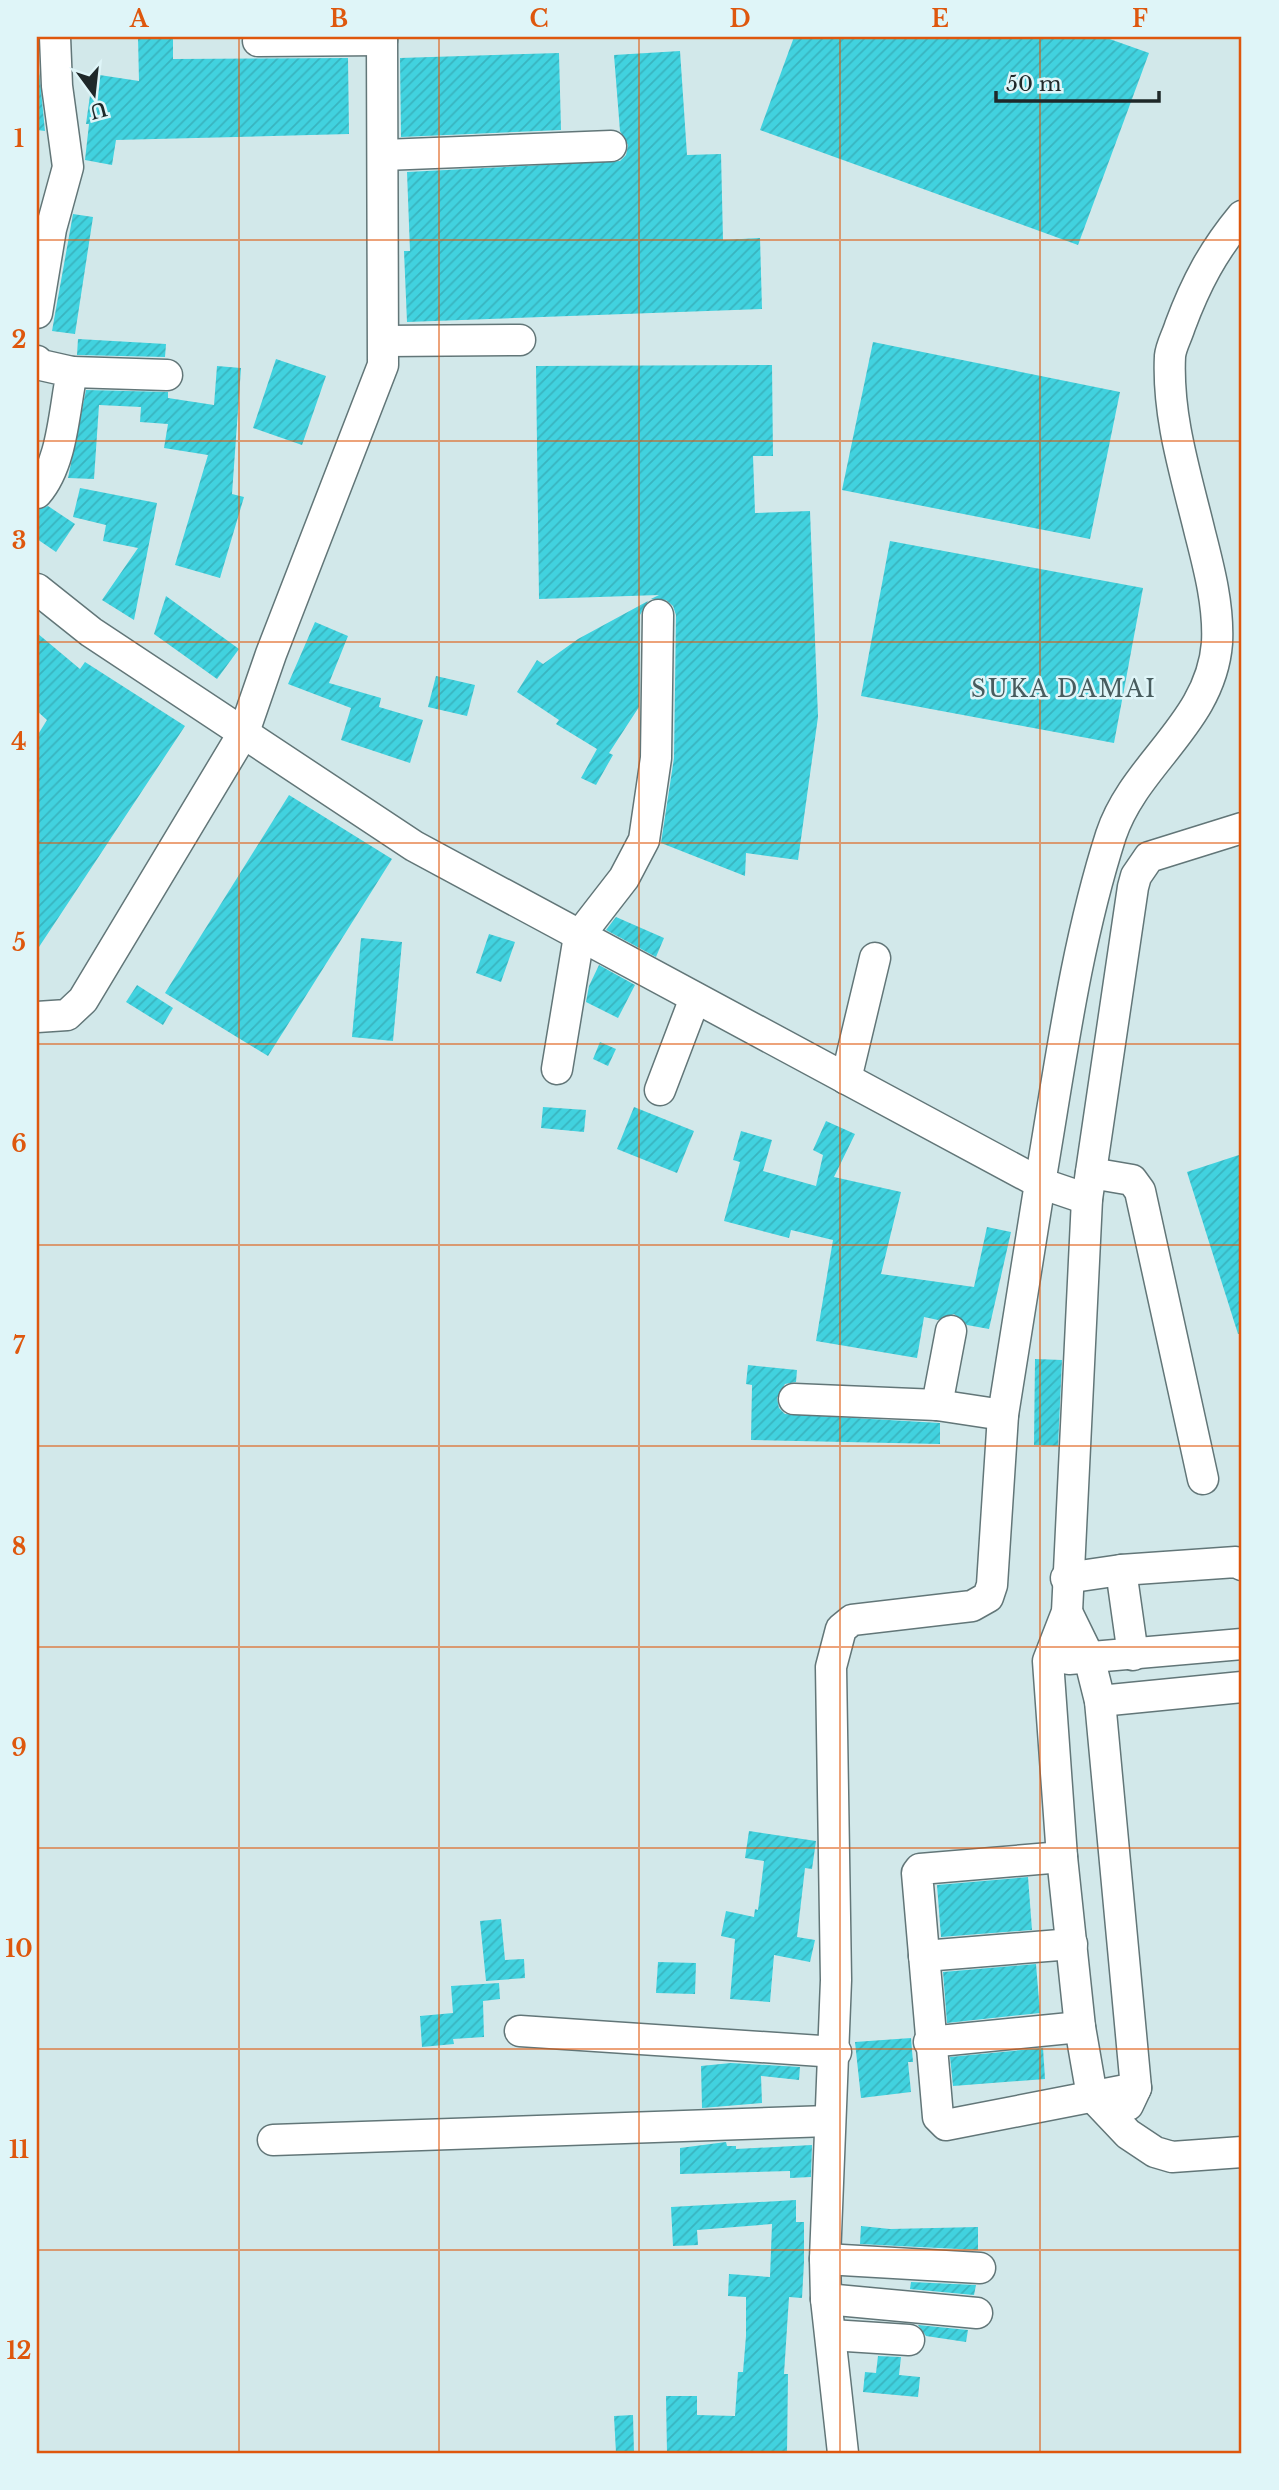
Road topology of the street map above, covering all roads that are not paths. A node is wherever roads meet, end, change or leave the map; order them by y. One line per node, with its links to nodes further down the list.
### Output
1 (55, 37): 7 (street)
2 (382, 38): 3 (street); 5 (street)
3 (258, 41)
4 (611, 146): 5 (street)
5 (383, 155): 9 (street)
6 (1242, 216): 25 (street)
7 (37, 313)
8 (520, 340): 9 (street)
9 (385, 341): 16 (street)
10 (37, 360): 11 (street)
11 (72, 372): 12 (street); 13 (street)
12 (167, 375)
13 (37, 493)
14 (37, 589): 16 (street)
15 (658, 615): 18 (street)
16 (244, 732): 18 (street); 21 (street)
17 (1242, 828): 26 (street)
18 (579, 936): 20 (street); 22 (street)
19 (875, 958): 23 (street)
20 (695, 998): 23 (street); 24 (street)
21 (37, 1017)
22 (556, 1069)
23 (846, 1079): 25 (street)
24 (660, 1090)
25 (1040, 1183): 26 (street); 30 (street)
26 (1089, 1186): 31 (street); 34 (street)
27 (950, 1331): 29 (street)
28 (794, 1399): 29 (street)
29 (937, 1405): 30 (street)
30 (1003, 1415): 48 (street)
31 (1203, 1479)
32 (1242, 1564): 33 (street)
33 (1121, 1570): 34 (street); 37 (street)
34 (1066, 1578): 35 (street)
35 (1067, 1612): 38 (street); 39 (street)
36 (1242, 1644): 37 (street)
37 (1132, 1655): 38 (street)
38 (1089, 1657): 39 (street); 41 (street)
39 (1048, 1661): 42 (street)
40 (1242, 1687): 41 (street)
41 (1100, 1701): 49 (street)
42 (1062, 1857): 43 (street); 44 (street)
43 (1072, 1944): 44 (street); 45 (street)
44 (923, 1956): 47 (street)
45 (1080, 2026): 47 (street); 50 (street)
46 (520, 2031): 48 (street)
47 (929, 2042): 50 (street)
48 (836, 2052): 52 (street)
49 (1136, 2088): 50 (street); 51 (street)
50 (1092, 2096): 51 (street)
51 (1118, 2120): 54 (street)
52 (829, 2121): 53 (street); 55 (street)
53 (273, 2140)
54 (1242, 2152)
55 (825, 2259): 56 (street); 57 (street)
56 (980, 2268)
57 (826, 2299): 58 (street); 59 (street)
58 (977, 2313)
59 (831, 2334): 60 (street); 61 (street)
60 (909, 2340)
61 (842, 2453)

